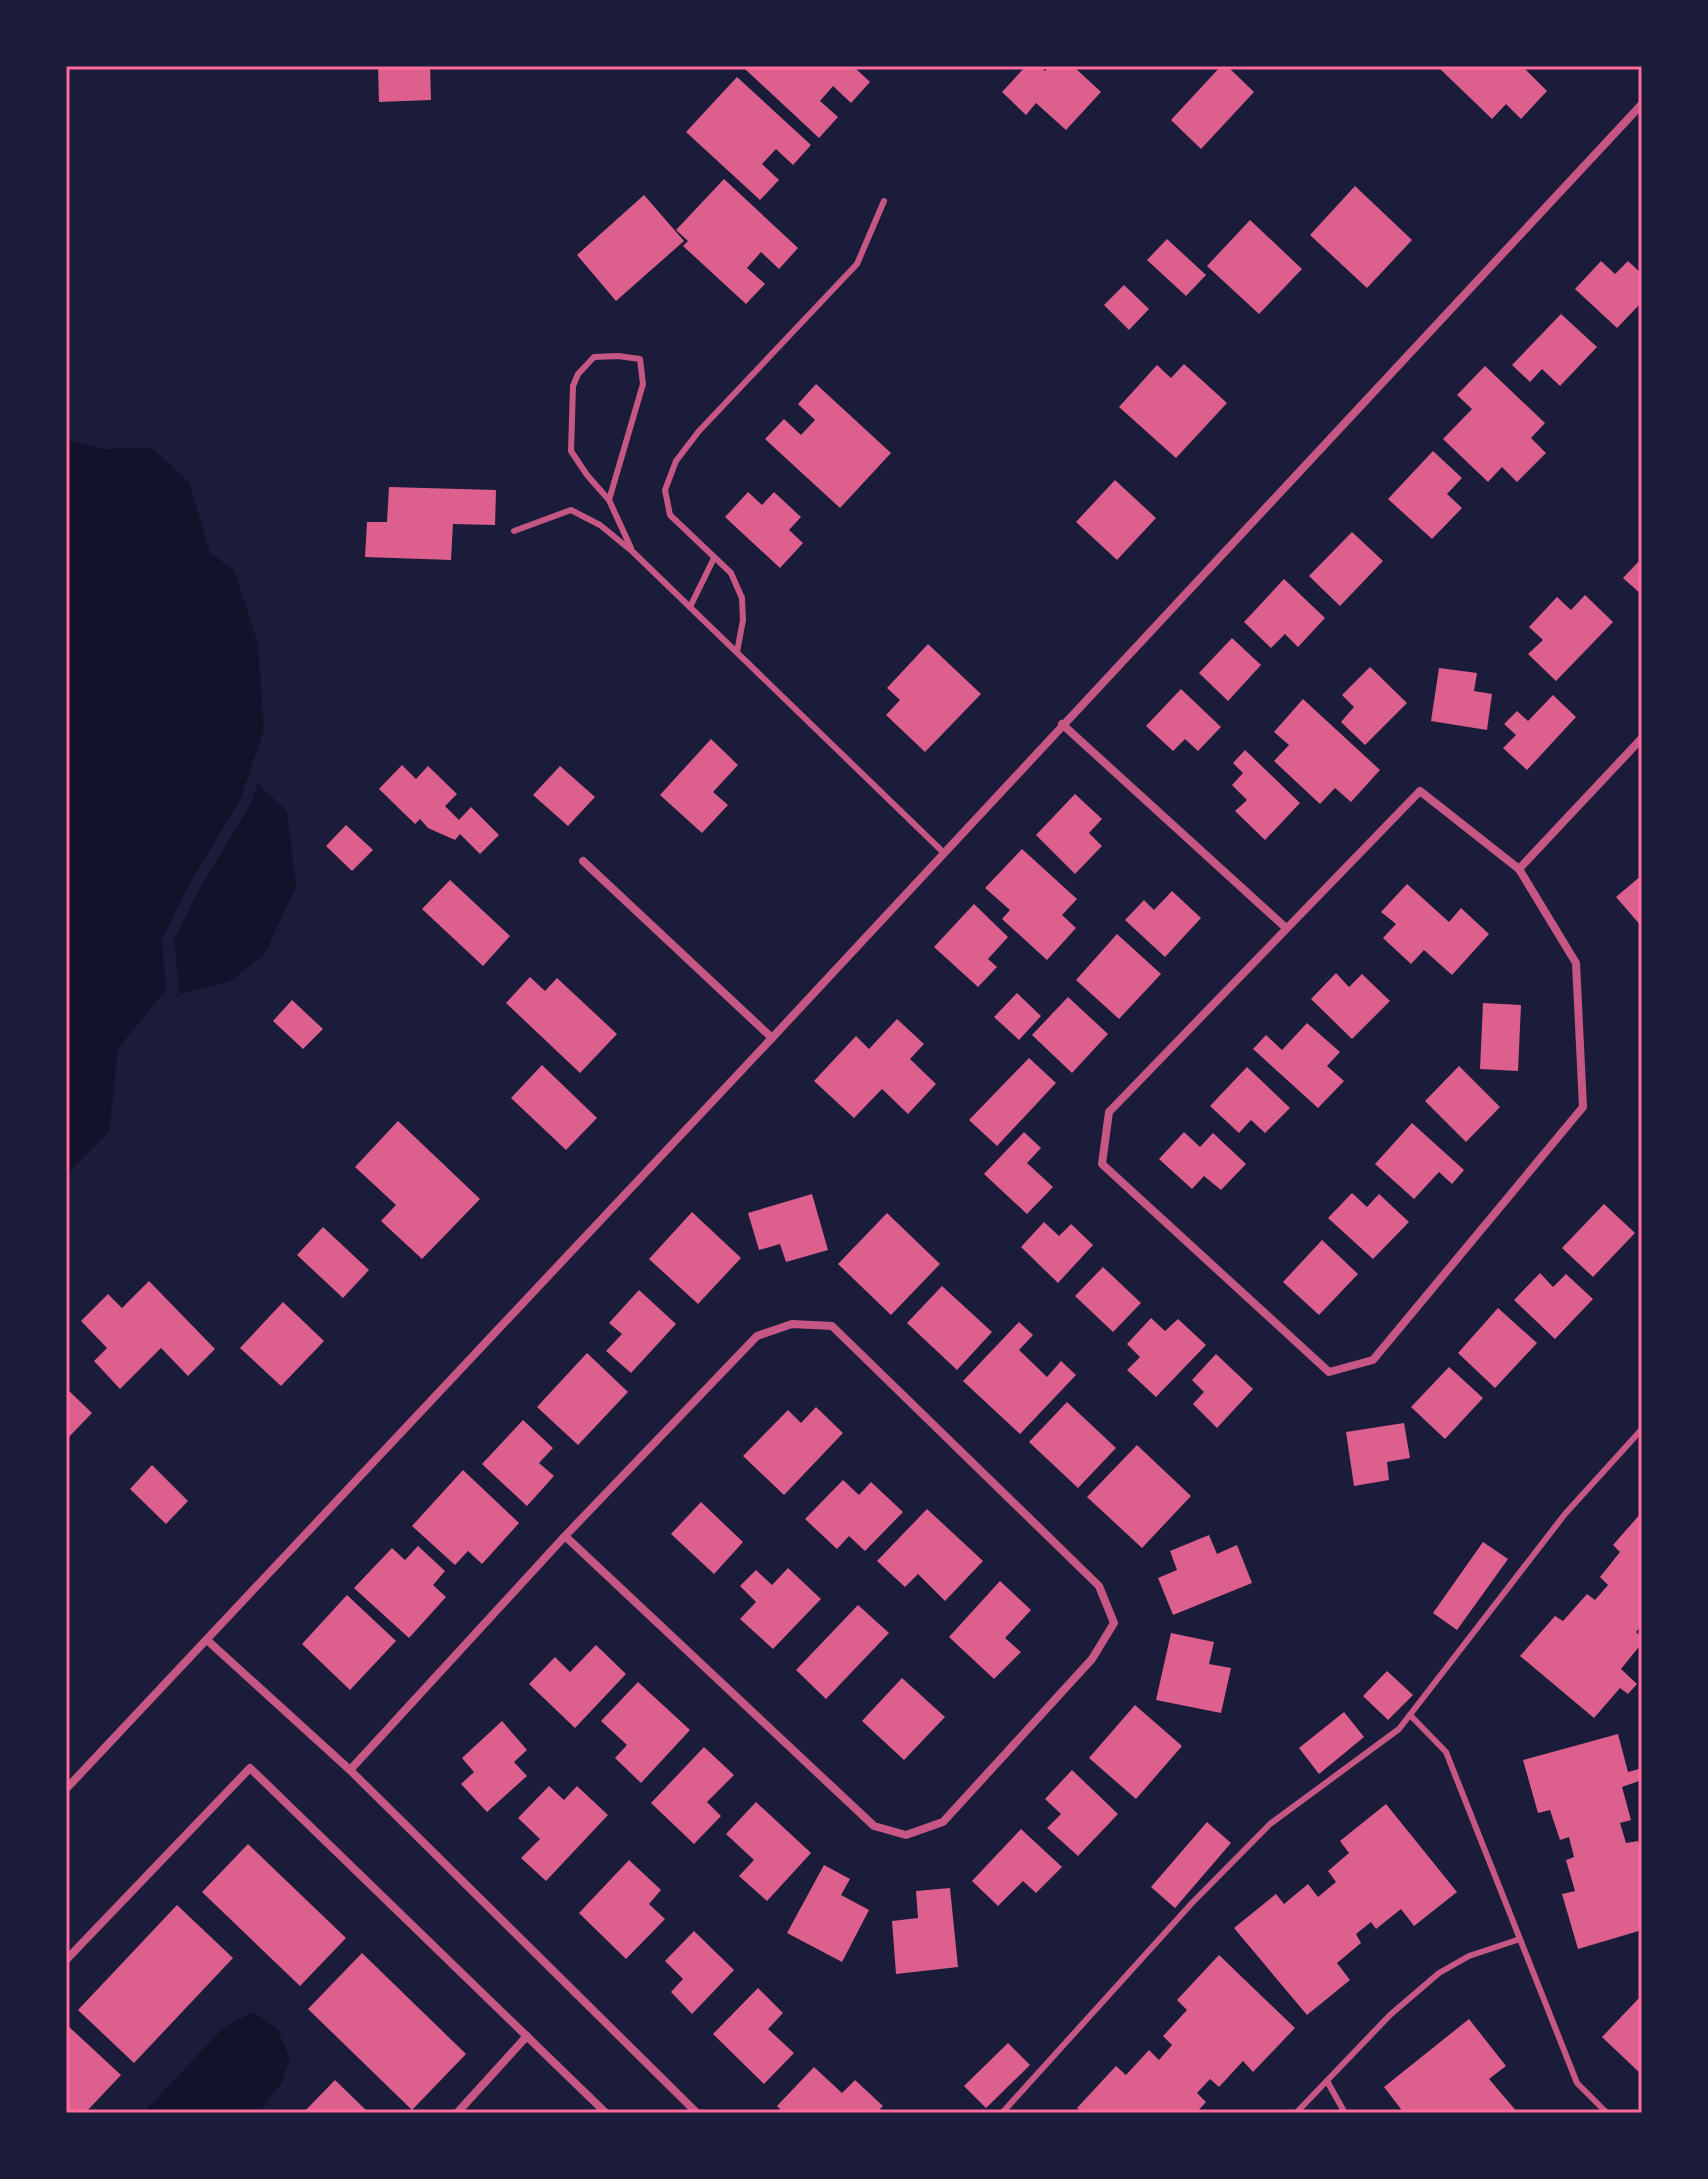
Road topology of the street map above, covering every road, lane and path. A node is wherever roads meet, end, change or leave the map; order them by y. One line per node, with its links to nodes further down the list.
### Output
1 (1642, 104): 9 (street)
2 (884, 201): 6 (lane)
3 (609, 500): 3 (lane); 5 (lane)
4 (514, 531): 5 (lane)
5 (633, 552): 7 (lane)
6 (714, 558): 7 (lane); 8 (lane)
7 (690, 607): 8 (lane)
8 (737, 652): 11 (lane)
9 (1062, 724): 11 (street); 14 (street)
10 (1642, 738): 13 (street)
11 (943, 852): 15 (street)
12 (583, 861): 15 (street)
13 (1519, 869): 14 (street); 14 (street)
14 (1286, 928)
15 (772, 1038): 18 (street)
16 (1642, 1429): 19 (lane)
17 (565, 1536): 17 (street); 20 (street)
18 (207, 1640): 20 (street); 21 (street)
19 (1410, 1715): 22 (lane); 29 (lane)
20 (350, 1770): 28 (street)
21 (66, 1789)
22 (1520, 1939): 25 (lane); 32 (lane)
23 (66, 1960): 24 (street)
24 (527, 2036): 26 (street); 27 (street)
25 (1327, 2081): 30 (lane); 31 (lane)
26 (457, 2113)
27 (604, 2113)
28 (697, 2113)
29 (1002, 2113)
30 (1296, 2113)
31 (1345, 2113)
32 (1607, 2113)

